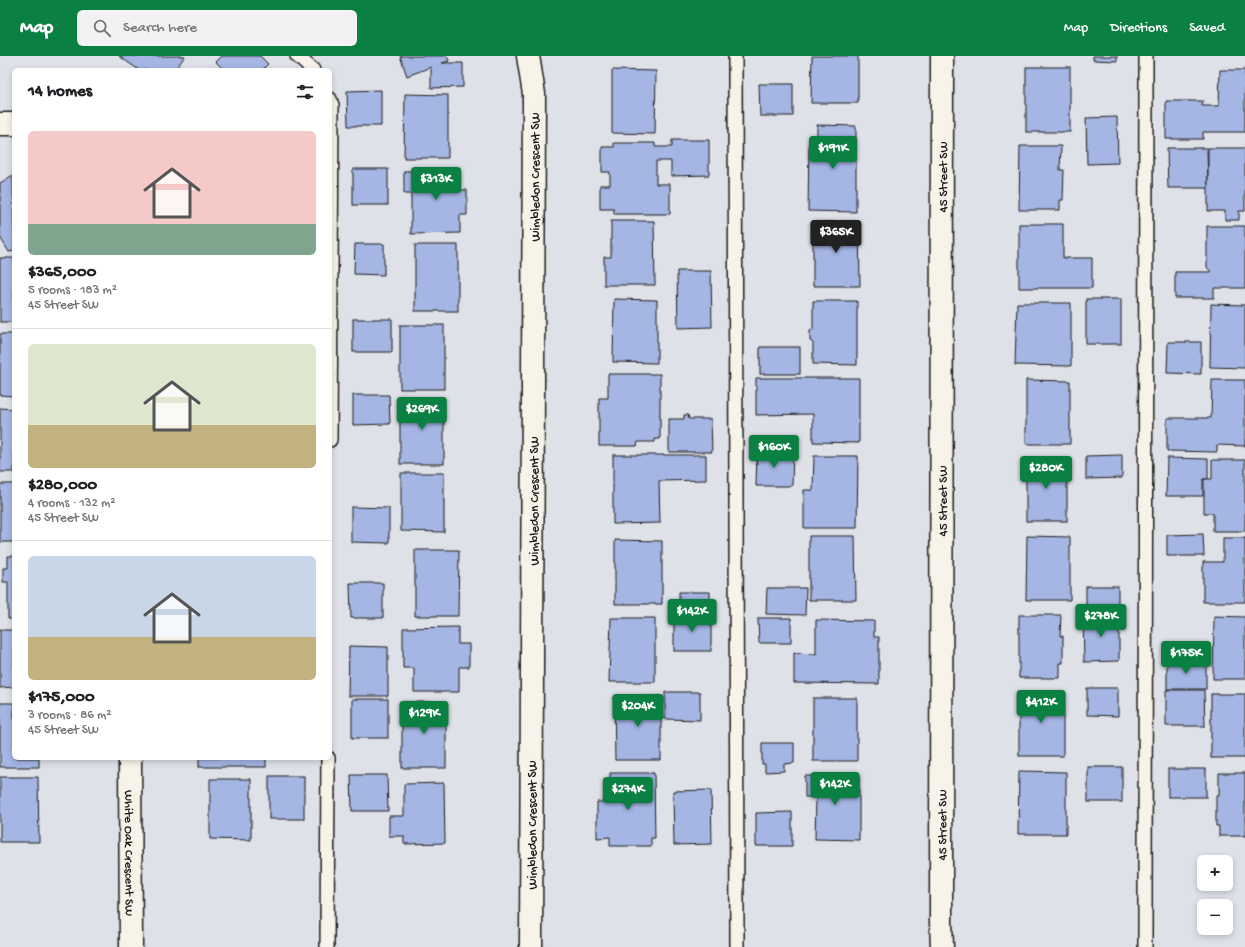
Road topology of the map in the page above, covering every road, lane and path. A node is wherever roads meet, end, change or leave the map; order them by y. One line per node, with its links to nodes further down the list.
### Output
1 (297, 56): 6 (lane)
2 (528, 56): 13 (street, Wimbledon Crescent SW)
3 (735, 56): 14 (lane)
4 (942, 56): 15 (street, 45 Street SW)
5 (1146, 56): 16 (lane)
6 (311, 68)
7 (0, 124): 8 (street)
8 (12, 124)
9 (130, 760): 11 (street, White Oak Crescent SW)
10 (328, 760): 12 (lane)
11 (131, 947)
12 (327, 947)
13 (531, 947)
14 (737, 947)
15 (942, 947)
16 (1145, 947)

